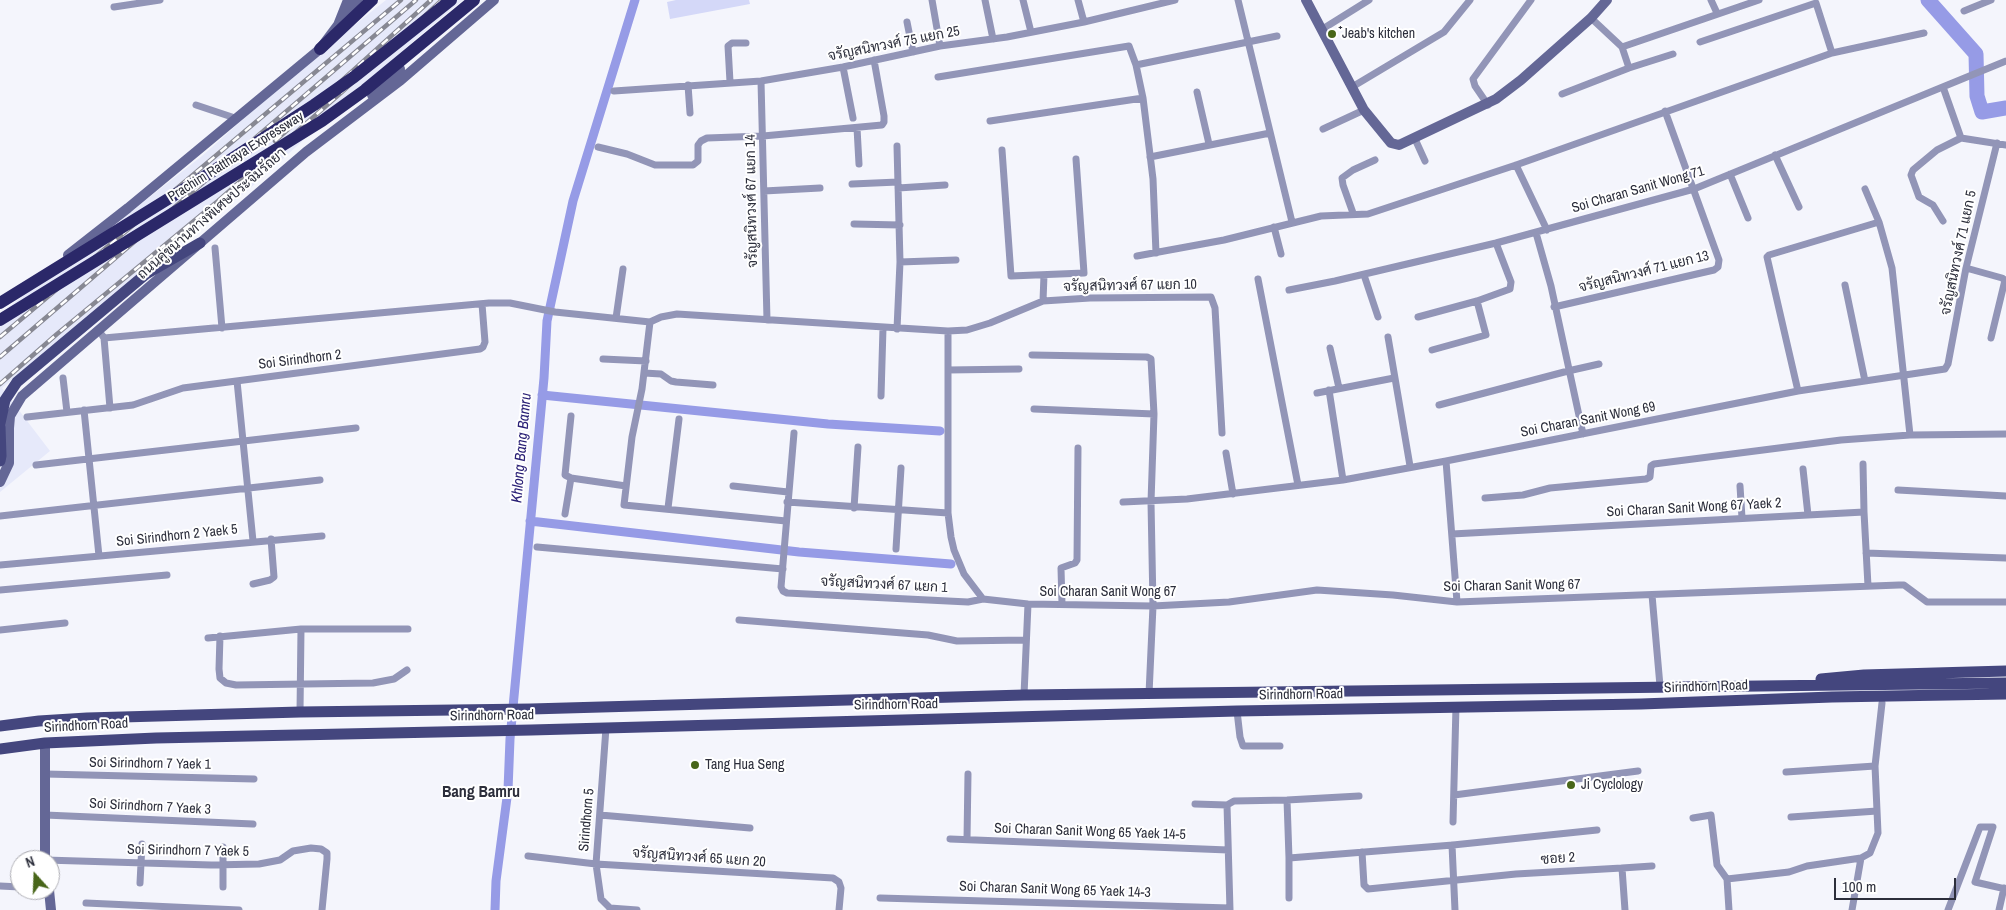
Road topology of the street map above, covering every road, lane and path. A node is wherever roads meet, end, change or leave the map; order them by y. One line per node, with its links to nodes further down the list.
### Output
1 (160, 0): 24 (street)
2 (348, 0): 30 (main road)
3 (358, 0): 30 (main road)
4 (372, 0): 41 (highway)
5 (451, 0): 124 (highway, Prachim Ratthaya Expressway, bridge)
6 (474, 0): 131 (highway, Prachim Ratthaya Expressway, bridge)
7 (480, 0): 67 (main road)
8 (494, 0): 67 (main road, ถนนคู่ขนานทางพิเศษประจิมรัถยา)
9 (932, 0): 39 (street)
10 (985, 0): 35 (street)
11 (1023, 0): 32 (street)
12 (1078, 0): 29 (street)
13 (1175, 0): 29 (street, จรัญสนิทวงศ์ 75 แยก 25)
14 (1238, 0): 36 (street)
15 (1306, 0): 31 (main road)
16 (1369, 0): 31 (street)
17 (1470, 0): 54 (street)
18 (1531, 0): 61 (street)
19 (1606, 0): 27 (main road)
20 (1711, 0): 26 (street)
21 (1759, 0): 26 (street)
22 (1991, 0): 25 (street)
23 (1815, 2): 37 (street); 43 (street)
24 (114, 8)
25 (1964, 11)
26 (1717, 13): 40 (street)
27 (1591, 18): 40 (street); 61 (main road)
28 (908, 22): 42 (street)
29 (1084, 22): 32 (street, จรัญสนิทวงศ์ 75 แยก 25)
30 (338, 25): 41 (main road)
31 (1321, 30): 54 (main road)
32 (1031, 32): 35 (street, จรัญสนิทวงศ์ 75 แยก 25)
33 (1924, 33): 43 (street)
34 (1278, 36): 36 (street)
35 (993, 39): 39 (street, จรัญสนิทวงศ์ 75 แยก 25)
36 (1248, 42): 47 (street); 71 (street)
37 (1700, 42)
38 (746, 43): 52 (street)
39 (940, 46): 42 (street, จรัญสนิทวงศ์ 75 แยก 25)
40 (1622, 47): 49 (street)
41 (320, 49): 65 (main road)
42 (913, 52): 45 (street, จรัญสนิทวงศ์ 75 แยก 25)
43 (1832, 53): 63 (street)
44 (1673, 54): 49 (street)
45 (874, 60): 48 (street, จรัญสนิทวงศ์ 75 แยก 25); 69 (street)
46 (2006, 61): 55 (street, Soi Charan Sanit Wong 71)
47 (1136, 65): 50 (street); 59 (street)
48 (843, 67): 51 (street, จรัญสนิทวงศ์ 75 แยก 25); 66 (street)
49 (1629, 68): 58 (street)
50 (938, 77)
51 (760, 81): 52 (street, จรัญสนิทวงศ์ 75 แยก 25); 72 (street, จรัญสนิทวงศ์ 67 แยก 14)
52 (730, 82): 53 (street, จรัญสนิทวงศ์ 75 แยก 25)
53 (688, 85): 56 (street, จรัญสนิทวงศ์ 75 แยก 25); 64 (street)
54 (1352, 87): 62 (main road)
55 (1942, 87): 73 (street); 81 (street, Soi Charan Sanit Wong 71)
56 (614, 91)
57 (1197, 92): 76 (street)
58 (1562, 94)
59 (1143, 98): 68 (street); 82 (street)
60 (196, 105): 65 (street)
61 (1488, 105): 74 (main road)
62 (1364, 110): 70 (street); 74 (main road)
63 (1665, 111): 87 (street); 93 (street)
64 (690, 113)
65 (235, 118): 127 (main road)
66 (853, 118)
67 (345, 121): 107 (main road, ถนนคู่ขนานทางพิเศษประจิมรัถยา)
68 (990, 122)
69 (857, 128): 72 (street); 86 (street)
70 (1322, 129)
71 (1270, 133): 76 (street); 100 (street)
72 (763, 136): 79 (street); 95 (street, จรัญสนิทวงศ์ 67 แยก 14)
73 (1961, 138): 75 (street); 99 (street)
74 (1415, 139): 85 (street)
75 (1997, 143): 77 (street); 115 (street, จรัญสนิทวงศ์ 71 แยก 5)
76 (1209, 144): 82 (street)
77 (2006, 145)
78 (897, 146): 90 (street)
79 (598, 147)
80 (1002, 150): 117 (street)
81 (1775, 155): 88 (street, Soi Charan Sanit Wong 71); 96 (street)
82 (1150, 157): 110 (street)
83 (1076, 159): 117 (street)
84 (1374, 160): 97 (street)
85 (1425, 161)
86 (859, 164)
87 (1516, 165): 97 (street); 105 (street)
88 (1730, 174): 93 (street, Soi Charan Sanit Wong 71); 98 (street)
89 (852, 184): 90 (street)
90 (898, 185): 91 (street); 103 (street)
91 (945, 186)
92 (820, 188): 95 (street)
93 (1694, 189): 105 (street, Soi Charan Sanit Wong 71); 126 (street, จรัญสนิทวงศ์ 71 แยก 13)
94 (1865, 189): 101 (street)
95 (764, 191): 132 (street, จรัญสนิทวงศ์ 67 แยก 14)
96 (1799, 208)
97 (1353, 213): 100 (street)
98 (1748, 218)
99 (1943, 221)
100 (1292, 222): 104 (street)
101 (1879, 222): 152 (street); 160 (street)
102 (854, 224): 103 (street)
103 (900, 225): 114 (street)
104 (1274, 227): 110 (street); 111 (street)
105 (1547, 230): 106 (street, Soi Charan Sanit Wong 71)
106 (1536, 233): 108 (street, Soi Charan Sanit Wong 71); 126 (street)
107 (200, 243): 138 (main road, ถนนคู่ขนานทางพิเศษประจิมรัถยา); 172 (main road)
108 (1496, 243): 118 (street, Soi Charan Sanit Wong 71); 123 (street)
109 (215, 248): 134 (street)
110 (1156, 254): 112 (street)
111 (1281, 254)
112 (1137, 256)
113 (956, 260): 114 (street)
114 (900, 262): 136 (street)
115 (1966, 268): 140 (street); 147 (street, จรัญสนิทวงศ์ 71 แยก 5)
116 (623, 269): 130 (street)
117 (1044, 275): 122 (street)
118 (1364, 275): 121 (street, Soi Charan Sanit Wong 71); 128 (street)
119 (1258, 279): 195 (street)
120 (1845, 285): 156 (street)
121 (1288, 290)
122 (1043, 301): 137 (street, จรัญสนิทวงศ์ 67 แยก 10); 175 (street, จรัญสนิทวงศ์ 67 แยก 10)
123 (1476, 301): 129 (street); 142 (street)
124 (0, 303)
125 (482, 304): 130 (street); 134 (street); 155 (street, Soi Sirindhorn 2)
126 (1554, 307): 150 (street)
127 (0, 308)
128 (1378, 317)
129 (1418, 317)
130 (616, 318): 133 (street)
131 (0, 320)
132 (767, 320): 133 (street, จรัญสนิทวงศ์ 67 แยก 10); 135 (street, จรัญสนิทวงศ์ 67 แยก 10)
133 (650, 322): 145 (street)
134 (222, 328): 138 (street)
135 (883, 328): 136 (street, จรัญสนิทวงศ์ 67 แยก 10); 162 (street)
136 (897, 329): 137 (street, จรัญสนิทวงศ์ 67 แยก 10)
137 (948, 331): 149 (street)
138 (101, 334): 164 (street); 194 (main road, ถนนคู่ขนานทางพิเศษประจิมรัถยา)
139 (1388, 336): 154 (street)
140 (1991, 338)
141 (1330, 348): 158 (street)
142 (1432, 350)
143 (1032, 355): 168 (street)
144 (603, 359): 145 (street)
145 (646, 361): 151 (street)
146 (1599, 364): 150 (street)
147 (1947, 368): 152 (street, Soi Charan Sanit Wong 69)
148 (1019, 369): 149 (street)
149 (948, 370): 213 (street)
150 (1568, 371): 163 (street); 176 (street)
151 (644, 372): 157 (street); 196 (street)
152 (1904, 376): 156 (street, Soi Charan Sanit Wong 69); 178 (street)
153 (63, 378): 167 (street)
154 (1394, 378): 158 (street); 188 (street)
155 (237, 381): 164 (street, Soi Sirindhorn 2); 179 (street)
156 (1865, 381): 160 (street, Soi Charan Sanit Wong 69)
157 (713, 385)
158 (1339, 388): 159 (street)
159 (1328, 390): 161 (street); 193 (street)
160 (1798, 391): 176 (street, Soi Charan Sanit Wong 69)
161 (1317, 393)
162 (881, 396)
163 (1440, 405)
164 (110, 408): 166 (street, Soi Sirindhorn 2)
165 (1034, 409): 168 (street)
166 (84, 410): 167 (street, Soi Sirindhorn 2); 183 (street, Soi Sirindhorn 2 Yaek 5)
167 (67, 412): 170 (street, Soi Sirindhorn 2)
168 (1154, 414): 207 (street)
169 (571, 416): 191 (street)
170 (27, 417)
171 (678, 419): 209 (street)
172 (0, 425): 184 (main road)
173 (356, 428): 179 (street)
174 (794, 433): 201 (street)
175 (1222, 433)
176 (1583, 434): 185 (street, Soi Charan Sanit Wong 69)
177 (2006, 434): 178 (street)
178 (1910, 435): 204 (street)
179 (243, 442): 183 (street); 199 (street)
180 (858, 447): 210 (street)
181 (1078, 448): 239 (street)
182 (1226, 453): 202 (street)
183 (89, 459): 187 (street); 208 (street, Soi Sirindhorn 2 Yaek 5)
184 (0, 461)
185 (1446, 461): 188 (street, Soi Charan Sanit Wong 69); 219 (street)
186 (1864, 464): 212 (street)
187 (36, 465)
188 (1410, 466): 193 (street, Soi Charan Sanit Wong 69)
189 (900, 468): 211 (street)
190 (1804, 469): 215 (street)
191 (570, 478): 196 (street); 214 (street)
192 (320, 480): 199 (street)
193 (1343, 480): 195 (street, Soi Charan Sanit Wong 69)
194 (0, 482)
195 (1298, 485): 202 (street, Soi Charan Sanit Wong 69)
196 (626, 486): 209 (street)
197 (733, 486): 201 (street)
198 (1740, 486): 217 (street)
199 (248, 489): 208 (street); 222 (street)
200 (1898, 490): 203 (street)
201 (788, 492): 205 (street)
202 (1232, 494): 207 (street, Soi Charan Sanit Wong 69)
203 (2006, 496)
204 (1486, 498)
205 (787, 502): 210 (street); 218 (street)
206 (1123, 502): 207 (street, Soi Charan Sanit Wong 69)
207 (1151, 502): 240 (street)
208 (93, 505): 216 (street); 226 (street, Soi Sirindhorn 2 Yaek 5)
209 (668, 508): 218 (street)
210 (854, 508): 211 (street)
211 (898, 511): 213 (street); 224 (street)
212 (1864, 512): 215 (street, Soi Charan Sanit Wong 67 Yaek 2); 225 (street)
213 (948, 513): 235 (street)
214 (565, 514)
215 (1808, 515): 217 (street, Soi Charan Sanit Wong 67 Yaek 2)
216 (0, 516)
217 (1742, 518): 219 (street, Soi Charan Sanit Wong 67 Yaek 2)
218 (786, 521): 229 (street)
219 (1452, 534): 236 (street)
220 (322, 536): 221 (street, Soi Sirindhorn 2 Yaek 5)
221 (271, 539): 222 (street, Soi Sirindhorn 2 Yaek 5); 231 (street)
222 (253, 541): 226 (street, Soi Sirindhorn 2 Yaek 5)
223 (537, 547): 229 (street)
224 (896, 549)
225 (1866, 553): 227 (street); 232 (street)
226 (99, 556): 228 (street)
227 (2006, 558)
228 (0, 565)
229 (783, 569): 235 (street, จรัญสนิทวงศ์ 67 แยก 1)
230 (167, 575): 233 (street)
231 (253, 584)
232 (1868, 586): 234 (street, Soi Charan Sanit Wong 67); 237 (street, Soi Charan Sanit Wong 67)
233 (0, 590)
234 (1652, 595): 236 (street, Soi Charan Sanit Wong 67); 254 (street)
235 (984, 600): 238 (street, Soi Charan Sanit Wong 67)
236 (1457, 602): 240 (street, Soi Charan Sanit Wong 67)
237 (2006, 602)
238 (1028, 604): 239 (street, Soi Charan Sanit Wong 67); 248 (street)
239 (1062, 604): 240 (street, Soi Charan Sanit Wong 67)
240 (1153, 606): 256 (street)
241 (740, 620): 248 (street)
242 (65, 624): 245 (street)
243 (301, 629): 244 (street); 246 (street); 252 (street)
244 (408, 629)
245 (0, 630)
246 (220, 636): 247 (street); 252 (street)
247 (208, 638)
248 (1026, 640): 258 (street)
249 (407, 670): 252 (street)
250 (2006, 671): 253 (main road, Sirindhorn Road)
251 (2006, 683): 255 (main road, Sirindhorn Road)
252 (300, 684): 266 (street)
253 (1782, 685): 254 (main road, Sirindhorn Road); 255 (main road, Sirindhorn Road)
254 (1660, 686): 256 (main road, Sirindhorn Road)
255 (1900, 690): 257 (main road, Sirindhorn Road); 261 (main road, Sirindhorn Road)
256 (1149, 694): 258 (main road, Sirindhorn Road)
257 (2006, 694)
258 (1024, 695): 260 (main road, Sirindhorn Road)
259 (924, 698): 260 (main road, Sirindhorn Road); 266 (main road, Sirindhorn Road); 267 (main road)
260 (941, 698): 268 (main road)
261 (1794, 699): 263 (main road, Sirindhorn Road); 264 (main road, Sirindhorn Road)
262 (2006, 701): 263 (main road, Sirindhorn Road)
263 (1882, 703): 274 (street)
264 (1456, 706): 265 (main road, Sirindhorn Road); 280 (street)
265 (1237, 711): 268 (main road, Sirindhorn Road); 272 (street)
266 (300, 712): 269 (main road, Sirindhorn Road)
267 (923, 719): 268 (main road, Sirindhorn Road); 270 (main road, Sirindhorn Road)
268 (940, 719)
269 (0, 726)
270 (606, 728): 271 (main road, Sirindhorn Road); 287 (street, Sirindhorn 5)
271 (45, 743): 273 (main road, Sirindhorn Road); 277 (main road)
272 (1280, 746)
273 (0, 750)
274 (1875, 766): 276 (street); 285 (street)
275 (1638, 771): 280 (street)
276 (1786, 772)
277 (45, 774): 279 (street, Soi Sirindhorn 7 Yaek 1); 286 (main road)
278 (968, 774): 295 (street)
279 (254, 779)
280 (1454, 795): 290 (street)
281 (1359, 796): 282 (street)
282 (1286, 800): 284 (street); 303 (street)
283 (1195, 804): 284 (street)
284 (1227, 805): 300 (street)
285 (1877, 811): 288 (street); 304 (street)
286 (46, 815): 291 (street, Soi Sirindhorn 7 Yaek 3); 299 (main road)
287 (600, 815): 292 (street); 307 (street, Sirindhorn 5)
288 (1791, 817)
289 (1693, 818): 311 (street)
290 (1453, 822)
291 (254, 824)
292 (750, 828)
293 (1597, 830): 297 (street)
294 (950, 839): 295 (street, Soi Charan Sanit Wong 65 Yaek 14-5)
295 (967, 840): 300 (street, Soi Charan Sanit Wong 65 Yaek 14-5)
296 (142, 844): 306 (street)
297 (1452, 845): 301 (street); 312 (street)
298 (223, 847): 308 (street)
299 (45, 850)
300 (1228, 850): 320 (street)
301 (1362, 852): 303 (street); 312 (street, ซอย 2)
302 (528, 856): 307 (street, จรัญสนิทวงศ์ 65 แยก 20)
303 (1289, 858): 317 (street)
304 (1861, 858): 311 (street); 328 (street)
305 (60, 860): 306 (street, Soi Sirindhorn 7 Yaek 5)
306 (140, 863): 308 (street, Soi Sirindhorn 7 Yaek 5); 313 (street)
307 (596, 864): 319 (street, Sirindhorn 5); 324 (street, จรัญสนิทวงศ์ 65 แยก 20)
308 (223, 865): 314 (street); 322 (street, Soi Sirindhorn 7 Yaek 5)
309 (1652, 866): 310 (street, ซอย 2)
310 (1622, 868): 312 (street, ซอย 2); 326 (street)
311 (1727, 879): 327 (street)
312 (1453, 880): 325 (street)
313 (140, 883)
314 (223, 887)
315 (2005, 889): 329 (street); 330 (street)
316 (880, 898): 320 (street, Soi Charan Sanit Wong 65 Yaek 14-3)
317 (1289, 898)
318 (86, 903): 321 (street)
319 (610, 909): 323 (street)
320 (1230, 909)
321 (239, 910)
322 (322, 910)
323 (637, 910)
324 (839, 910)
325 (1454, 910)
326 (1625, 910)
327 (1729, 910)
328 (1852, 910)
329 (1948, 910)
330 (1999, 910)

